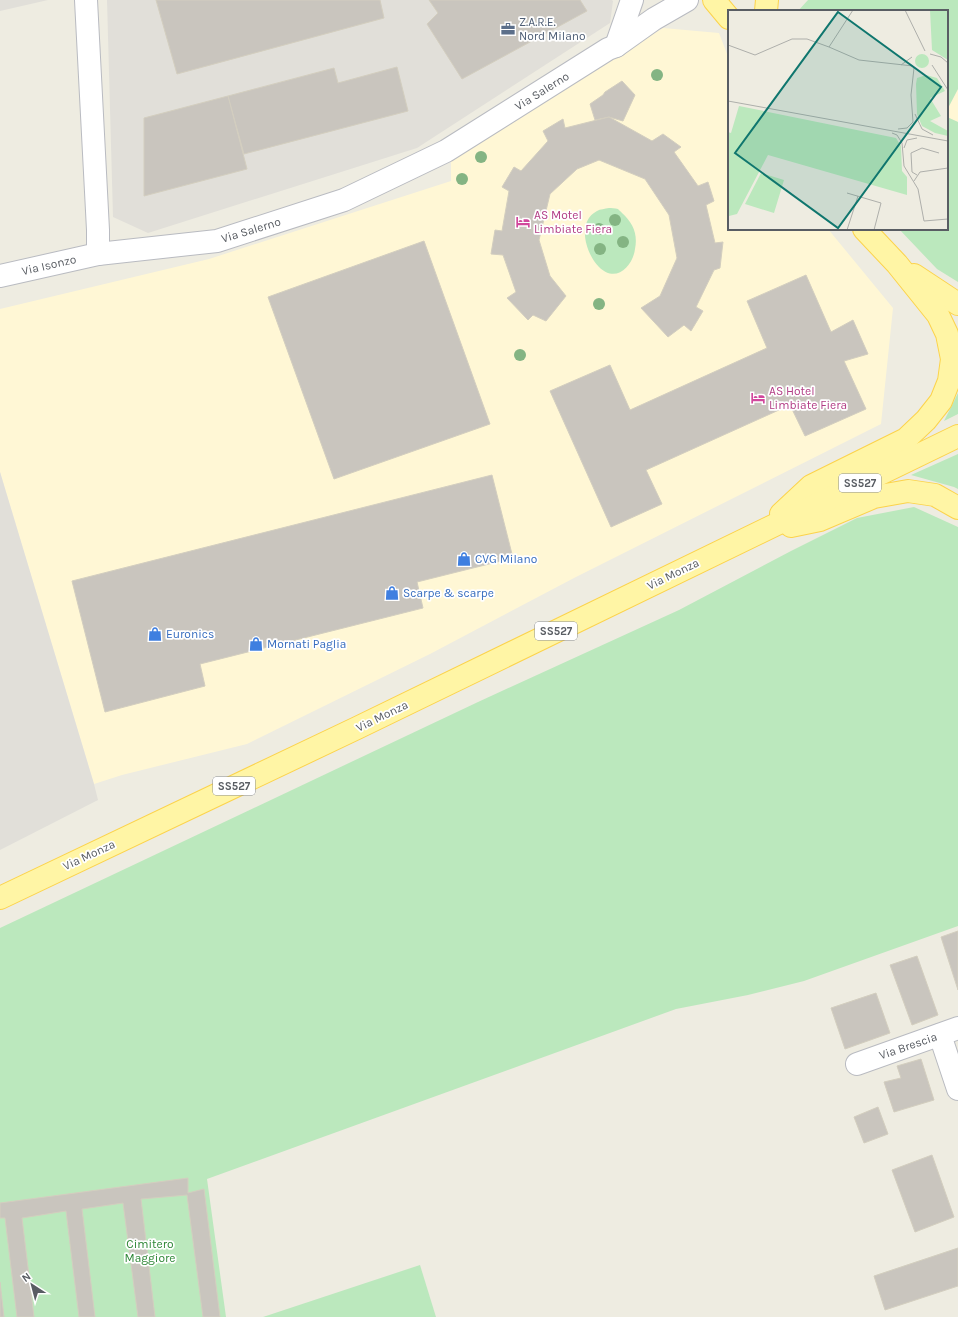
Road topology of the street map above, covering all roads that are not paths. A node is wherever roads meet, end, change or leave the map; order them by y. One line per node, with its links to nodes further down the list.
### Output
1 (86, 0): 12 (street)
2 (632, 0): 10 (street)
3 (687, 0): 10 (street, Via Salerno)
4 (714, 0): 9 (main road)
5 (724, 0): 6 (main road)
6 (732, 0)
7 (767, 0): 8 (main road)
8 (766, 10)
9 (728, 17)
10 (616, 46): 12 (street, Via Salerno)
11 (865, 230): 13 (main road)
12 (98, 254): 14 (street, Via Isonzo)
13 (898, 264): 15 (main road); 18 (main road)
14 (0, 276)
15 (958, 304)
16 (958, 436): 18 (main road, SS527)
17 (958, 508): 18 (main road)
18 (762, 531): 19 (main road, Via Monza / SS527)
19 (0, 898)
20 (949, 1032): 21 (street, Via Brescia); 22 (street)
21 (857, 1064)
22 (958, 1089)

